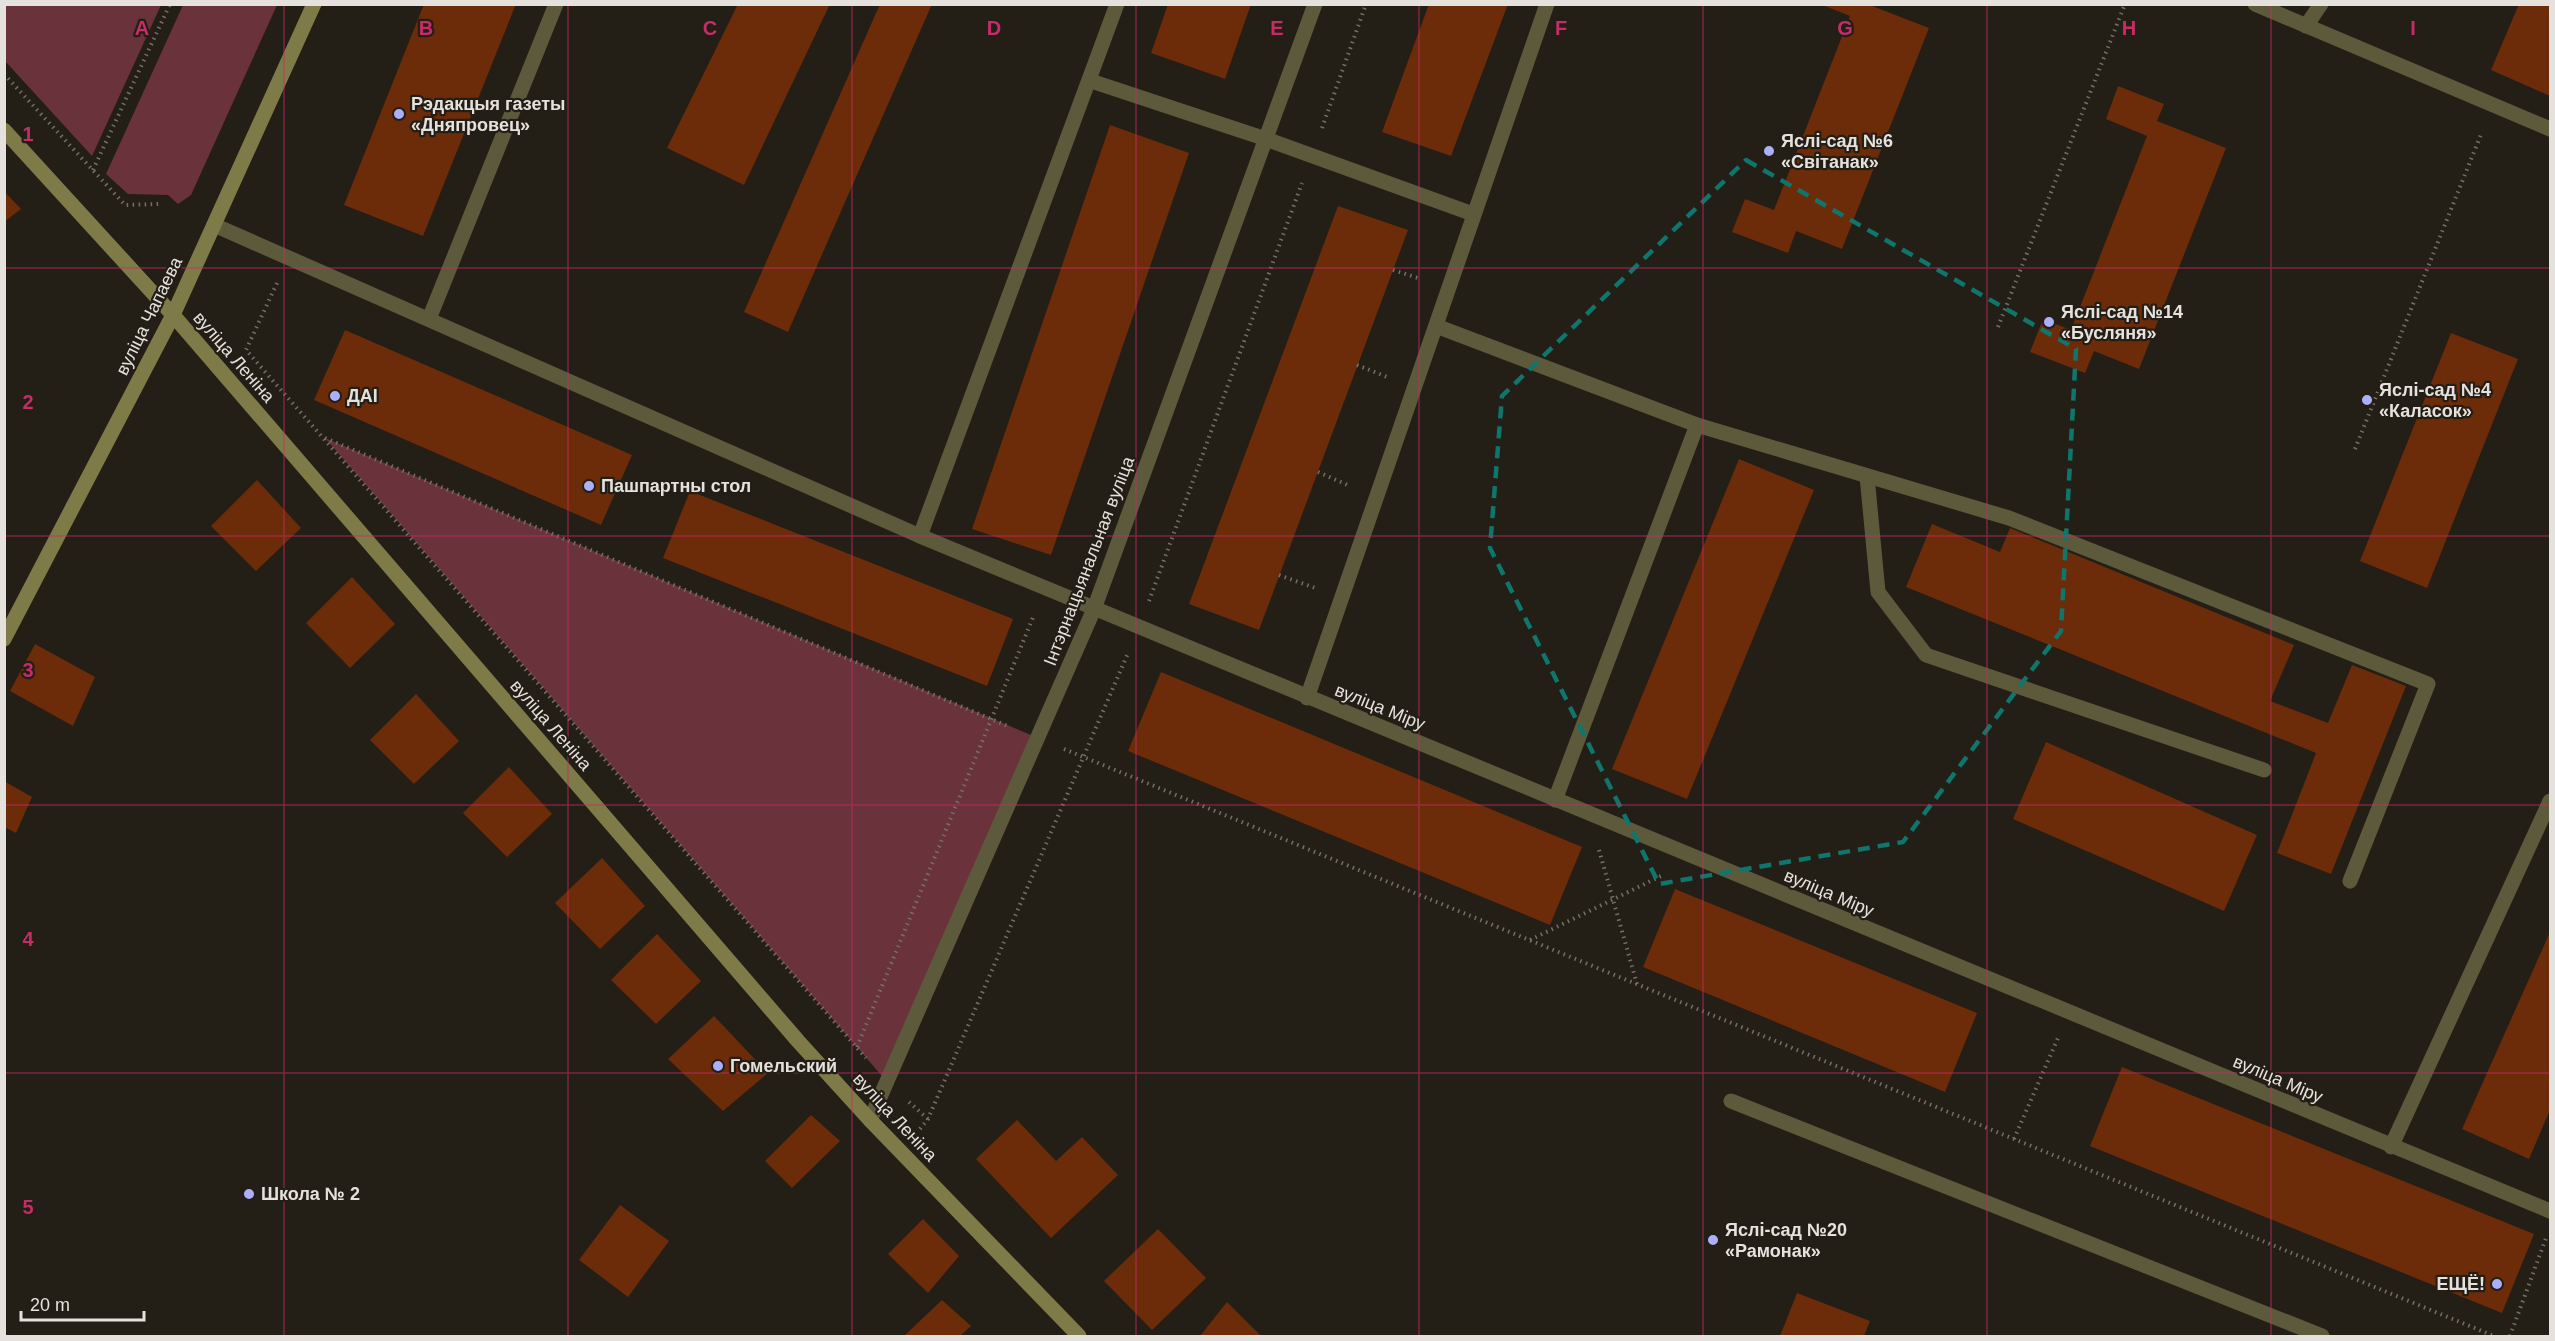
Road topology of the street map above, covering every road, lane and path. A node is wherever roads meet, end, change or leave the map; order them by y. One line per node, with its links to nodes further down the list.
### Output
1 (170, 4): 19 (path)
2 (314, 4): 22 (street, вуліца Чапаева)
3 (556, 4): 25 (street)
4 (1117, 4): 13 (street)
5 (1316, 4): 17 (street, Інтэрнацыянальная вуліца)
6 (1366, 4): 18 (path)
7 (1547, 4): 21 (street)
8 (2125, 4): 27 (path)
9 (2255, 4): 11 (street)
10 (2320, 4): 11 (street)
11 (2306, 26): 14 (street)
12 (4, 74): 19 (path)
13 (1091, 81): 17 (street); 32 (street)
14 (2493, 105): 15 (street); 30 (path)
15 (2550, 129)
16 (4, 130): 24 (street, вуліца Леніна)
17 (1266, 139): 18 (street); 36 (street, Інтэрнацыянальная вуліца)
18 (1312, 156): 21 (street); 37 (path)
19 (93, 170): 20 (path)
20 (161, 204)
21 (1473, 214): 26 (street)
22 (214, 225): 23 (street, вуліца Міру); 24 (street, вуліца Чапаева)
23 (289, 258): 25 (street, вуліца Міру); 29 (path)
24 (173, 315): 38 (street, вуліца Чапаева); 57 (street, вуліца Леніна)
25 (429, 320): 32 (street, вуліца Міру)
26 (1436, 326): 28 (street); 35 (street)
27 (1998, 327)
28 (1697, 425): 31 (street); 44 (street)
29 (325, 438): 40 (path); 53 (path)
30 (2355, 449)
31 (1867, 476): 43 (street); 48 (street)
32 (920, 536): 34 (street, вуліца Міру)
33 (1279, 575): 35 (path)
34 (1044, 588): 36 (street, вуліца Міру); 40 (path)
35 (1343, 599): 39 (street)
36 (1094, 609): 37 (street, вуліца Міру); 41 (street, Інтэрнацыянальная вуліца)
37 (1139, 628): 39 (street, вуліца Міру); 42 (path)
38 (4, 639)
39 (1307, 698): 44 (street, вуліца Міру)
40 (991, 719): 41 (path); 53 (path)
41 (1038, 738): 42 (path); 54 (street, Інтэрнацыянальная вуліца)
42 (1083, 758): 50 (path); 56 (path)
43 (2264, 770)
44 (1555, 800): 46 (street, вуліца Міру)
45 (2550, 801): 59 (street)
46 (1590, 815): 47 (street, вуліца Міру); 49 (path)
47 (1696, 859): 49 (path); 52 (street, вуліца Міру)
48 (2350, 881)
49 (1612, 899): 50 (path); 51 (path)
50 (1529, 940): 51 (path)
51 (1637, 985): 58 (path)
52 (2069, 1014): 58 (path); 59 (street, вуліца Міру)
53 (857, 1047): 54 (path)
54 (887, 1082): 56 (path); 57 (street, Інтэрнацыянальная вуліца)
55 (1731, 1101): 64 (street)
56 (928, 1119): 60 (path)
57 (870, 1120): 60 (street, вуліца Леніна)
58 (2014, 1139): 65 (path)
59 (2391, 1147): 61 (street, вуліца Міру)
60 (899, 1150): 63 (street, вуліца Леніна)
61 (2550, 1211)
62 (2547, 1237): 66 (path)
63 (1079, 1336)
64 (2322, 1336)
65 (2494, 1336)
66 (2510, 1336)

